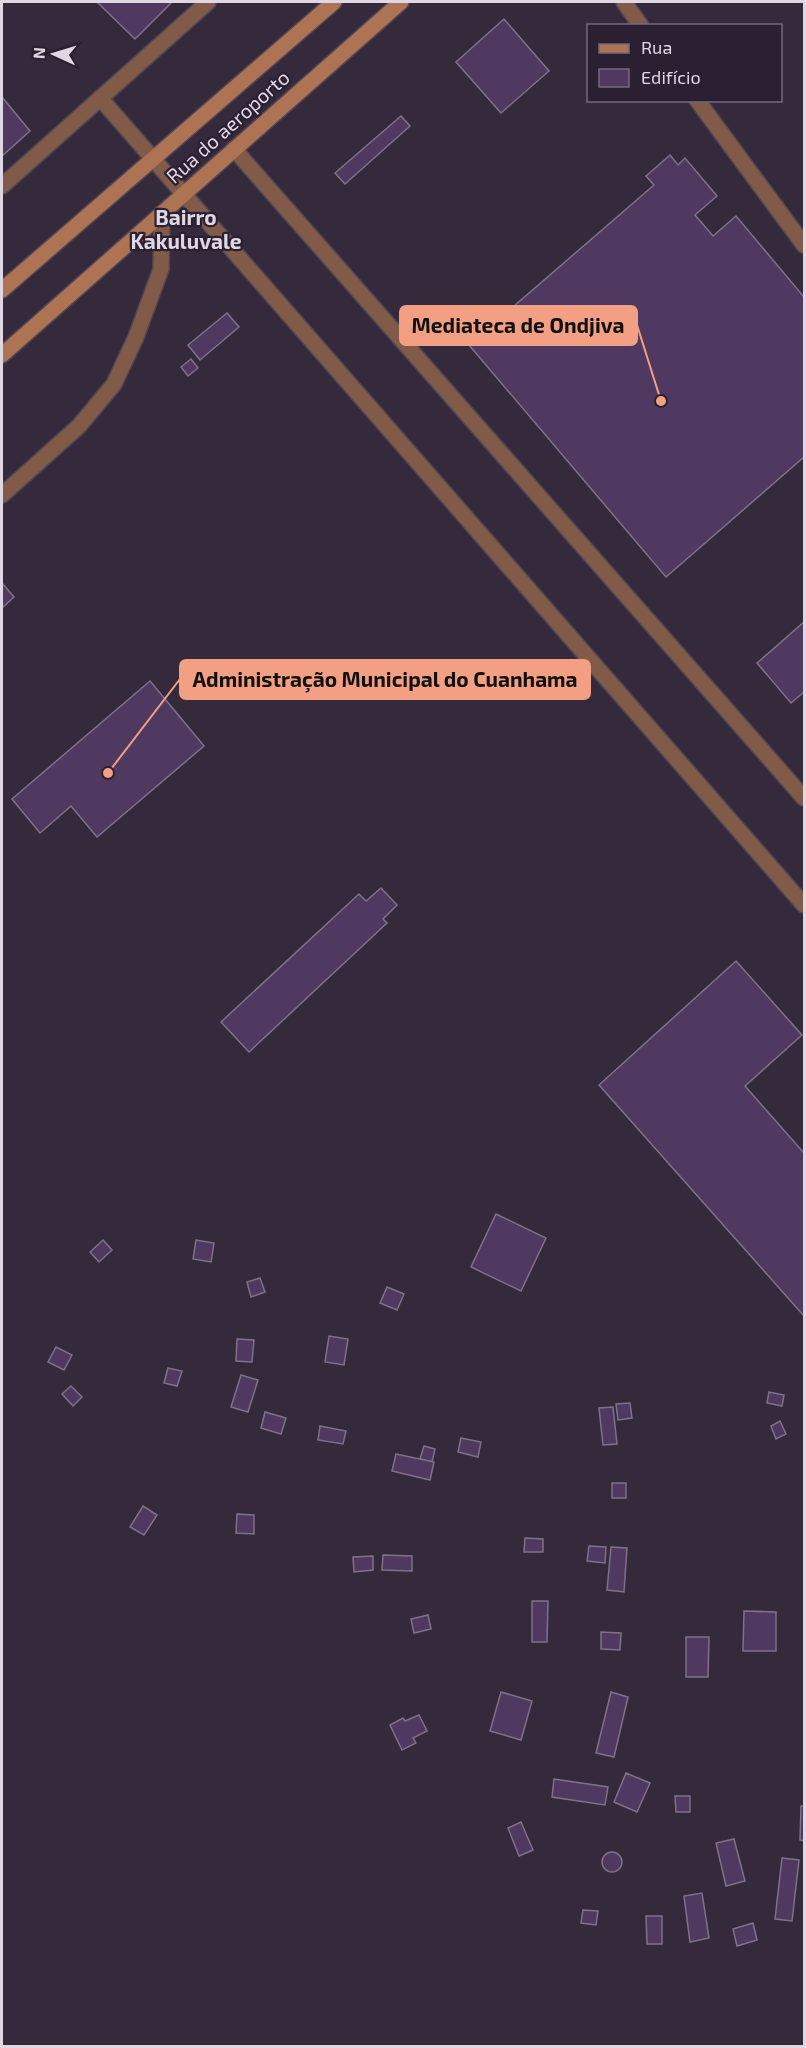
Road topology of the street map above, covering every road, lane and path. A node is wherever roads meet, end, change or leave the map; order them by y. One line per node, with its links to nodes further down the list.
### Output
1 (208, 2): 6 (street)
2 (334, 2): 9 (main road, Rua do aeroporto)
3 (401, 2): 8 (main road, Rua do aeroporto)
4 (624, 2): 5 (street)
5 (640, 24)
6 (100, 98): 9 (street); 10 (street)
7 (698, 102): 13 (street)
8 (234, 149): 11 (main road, Rua do aeroporto); 17 (street)
9 (153, 159): 11 (street); 14 (main road, Rua do aeroporto)
10 (2, 186)
11 (184, 194): 12 (main road, Rua do aeroporto); 18 (street)
12 (162, 213): 15 (main road, Rua do aeroporto); 16 (street)
13 (804, 245)
14 (2, 290)
15 (2, 355)
16 (2, 495)
17 (804, 798)
18 (804, 906)

